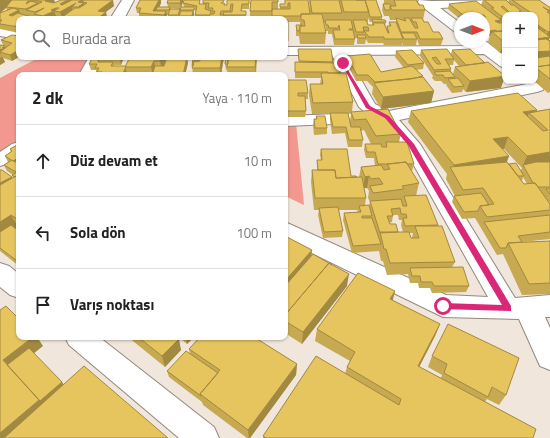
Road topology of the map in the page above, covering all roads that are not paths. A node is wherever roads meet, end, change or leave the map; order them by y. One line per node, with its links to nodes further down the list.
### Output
1 (128, 0): 4 (street)
2 (522, 0): 3 (street)
3 (425, 3): 5 (street)
4 (119, 16)
5 (454, 25)
6 (0, 32): 7 (street)
7 (16, 35)
8 (16, 35): 9 (street)
9 (0, 43)
10 (454, 47): 13 (street)
11 (486, 48): 15 (street)
12 (288, 51): 13 (street)
13 (338, 51): 19 (street)
14 (94, 60): 16 (street)
15 (502, 61)
16 (88, 72)
17 (533, 84): 18 (street); 19 (street)
18 (550, 98)
19 (387, 117): 20 (street); 26 (street)
20 (288, 121)
21 (16, 150): 22 (street)
22 (0, 160)
23 (288, 231): 26 (street)
24 (0, 272): 25 (street)
25 (16, 285)
26 (529, 307): 28 (street)
27 (83, 340): 29 (street)
28 (550, 357)
29 (203, 438)

